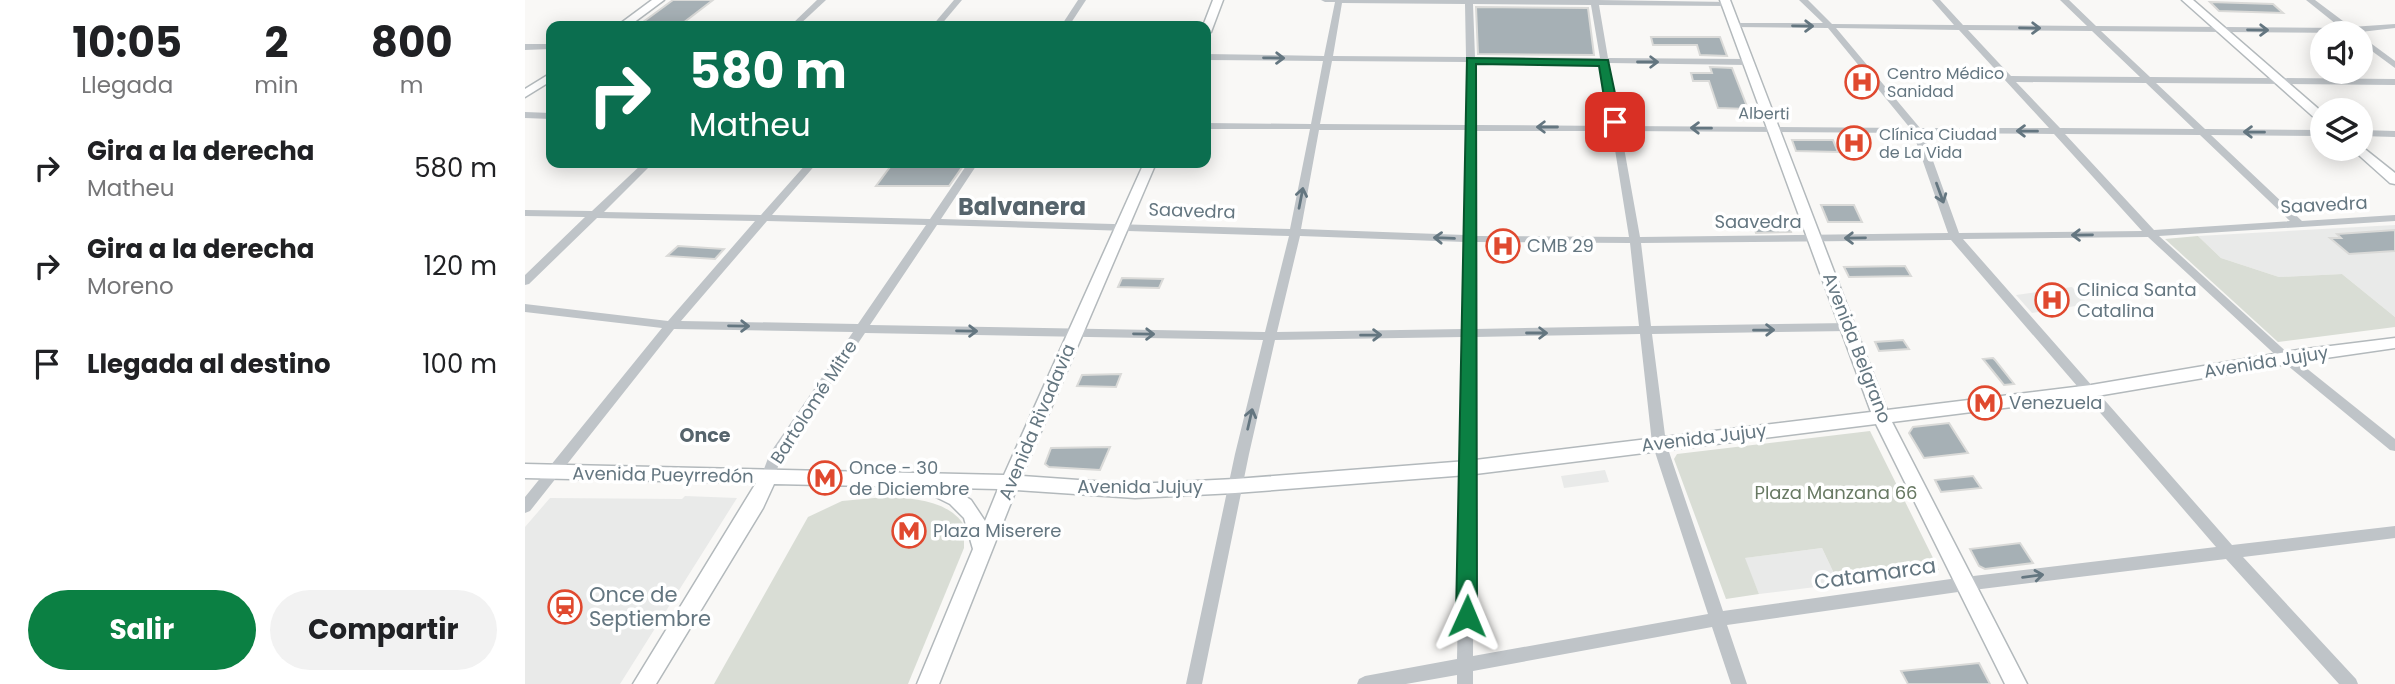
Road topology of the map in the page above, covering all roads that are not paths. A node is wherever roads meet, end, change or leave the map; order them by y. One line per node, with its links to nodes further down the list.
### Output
1 (659, 0): 16 (main road)
2 (822, 0): 17 (street)
3 (958, 0): 18 (street)
4 (1082, 0): 19 (street)
5 (1218, 0): 20 (main road)
6 (1325, 0): 7 (street)
7 (1339, 0): 13 (street); 34 (street)
8 (1803, 0): 23 (street)
9 (1936, 0): 25 (street)
10 (2064, 0): 26 (street)
11 (2186, 0): 27 (main road)
12 (2310, 0): 21 (street)
13 (1469, 1): 14 (street); 35 (street)
14 (1594, 1): 15 (street); 36 (street)
15 (1725, 2): 22 (main road, Avenida Belgrano)
16 (629, 21)
17 (799, 21)
18 (940, 21)
19 (1068, 21)
20 (1210, 21)
21 (2337, 21)
22 (1735, 25): 23 (street, one-way to 23); 37 (main road, Avenida Belgrano)
23 (1830, 26): 25 (street); 53 (street)
24 (2395, 26): 28 (street)
25 (1960, 27): 26 (street, one-way to 26); 40 (street)
26 (2094, 29): 27 (street); 41 (street)
27 (2219, 29): 29 (street, one-way to 29); 42 (main road)
28 (2373, 29)
29 (2310, 31)
30 (525, 47): 31 (street)
31 (546, 47)
32 (2373, 48): 38 (street)
33 (1211, 57): 34 (street, one-way to 34)
34 (1328, 58): 35 (street); 49 (street)
35 (1471, 60): 36 (street); 50 (street)
36 (1604, 62): 37 (street, one-way to 37); 51 (street)
37 (1747, 62): 52 (main road, Avenida Belgrano)
38 (2395, 65)
39 (546, 79): 44 (main road)
40 (2010, 79): 41 (street); 54 (street)
41 (2150, 80): 42 (street); 55 (street)
42 (2278, 81): 43 (street); 45 (main road)
43 (2395, 82)
44 (525, 94)
45 (2310, 108)
46 (525, 115): 47 (street)
47 (546, 116)
48 (1211, 126): 49 (street, Alberti)
49 (1316, 126): 50 (street, Alberti); 72 (street, one-way to 49)
50 (1472, 126): 51 (street, Alberti, one-way to 50); 75 (street)
51 (1615, 127): 52 (street, Alberti, one-way to 51); 77 (street)
52 (1772, 129): 53 (street, Alberti); 76 (main road, Avenida Belgrano)
53 (1917, 130): 54 (street, Alberti, one-way to 53); 74 (street, one-way to 74)
54 (2058, 132): 55 (street, Alberti); 73 (street)
55 (2203, 132): 56 (street, Alberti, one-way to 55); 70 (street)
56 (2310, 133)
57 (2373, 134): 58 (street)
58 (2395, 134)
59 (2372, 161): 64 (main road)
60 (643, 168): 66 (street)
61 (808, 168): 68 (street)
62 (970, 168): 69 (street, Bartolomé Mitre)
63 (1148, 168): 71 (main road, Avenida Rivadavia)
64 (2395, 180)
65 (525, 213): 66 (street, Saavedra)
66 (595, 215): 68 (street, Saavedra); 78 (street)
67 (2395, 218): 70 (street, Saavedra)
68 (762, 219): 69 (street, Saavedra); 80 (street)
69 (933, 222): 71 (street, Saavedra); 82 (street, Bartolomé Mitre)
70 (2299, 224): 73 (street, Saavedra)
71 (1121, 226): 72 (street, Saavedra); 84 (main road, Avenida Rivadavia)
72 (1295, 232): 75 (street, Saavedra, one-way to 72); 86 (street)
73 (2151, 233): 74 (street, Saavedra, one-way to 74); 88 (street)
74 (1955, 237): 76 (street, Saavedra, one-way to 76); 89 (street)
75 (1471, 239): 77 (street, Saavedra); 85 (street)
76 (1815, 239): 77 (street, Saavedra); 81 (main road, Avenida Belgrano)
77 (1635, 240): 83 (street)
78 (525, 281)
79 (525, 308): 80 (street)
80 (671, 325): 82 (street, one-way to 82); 95 (street)
81 (1849, 327): 83 (street, one-way to 81); 90 (main road, Avenida Belgrano)
82 (861, 329): 84 (street, one-way to 84); 96 (street, Bartolomé Mitre)
83 (1646, 332): 85 (street, one-way to 83); 91 (street)
84 (1075, 333): 86 (street, one-way to 86); 98 (main road, Avenida Rivadavia)
85 (1469, 333): 86 (street, one-way to 85); 93 (street)
86 (1269, 336): 99 (street, one-way to 86)
87 (2395, 342): 88 (main road, Avenida Jujuy)
88 (2286, 358): 89 (main road, Avenida Jujuy); 92 (street)
89 (2091, 391): 90 (main road, Avenida Jujuy); 103 (street)
90 (1881, 416): 91 (main road, Avenida Jujuy); 104 (main road, Avenida Belgrano)
91 (1659, 443): 93 (main road, Avenida Jujuy); 105 (street)
92 (2395, 446)
93 (1467, 468): 99 (main road, Avenida Jujuy); 106 (street)
94 (525, 471): 95 (main road, Avenida Pueyrredón)
95 (552, 472): 96 (main road, Avenida Pueyrredón); 100 (street)
96 (768, 477): 97 (main road, Avenida Pueyrredón); 107 (main road, Bartolomé Mitre)
97 (915, 479): 98 (main road, Avenida Pueyrredón); 102 (main road)
98 (1010, 482): 99 (main road, Avenida Jujuy); 102 (main road, Avenida Rivadavia)
99 (1235, 486): 109 (street)
100 (525, 507)
101 (2395, 532): 103 (street, Catamarca)
102 (982, 550): 108 (main road, Avenida Rivadavia)
103 (2228, 551): 104 (street, Catamarca, one-way to 103); 114 (street)
104 (1965, 584): 105 (street, Catamarca); 113 (main road, Avenida Belgrano)
105 (1717, 619): 106 (street, Catamarca); 112 (street)
106 (1466, 665): 110 (street, Catamarca); 111 (street)
107 (644, 684)
108 (928, 684)
109 (1194, 684)
110 (1365, 684)
111 (1465, 684)
112 (1739, 684)
113 (2016, 684)
114 (2350, 684)

